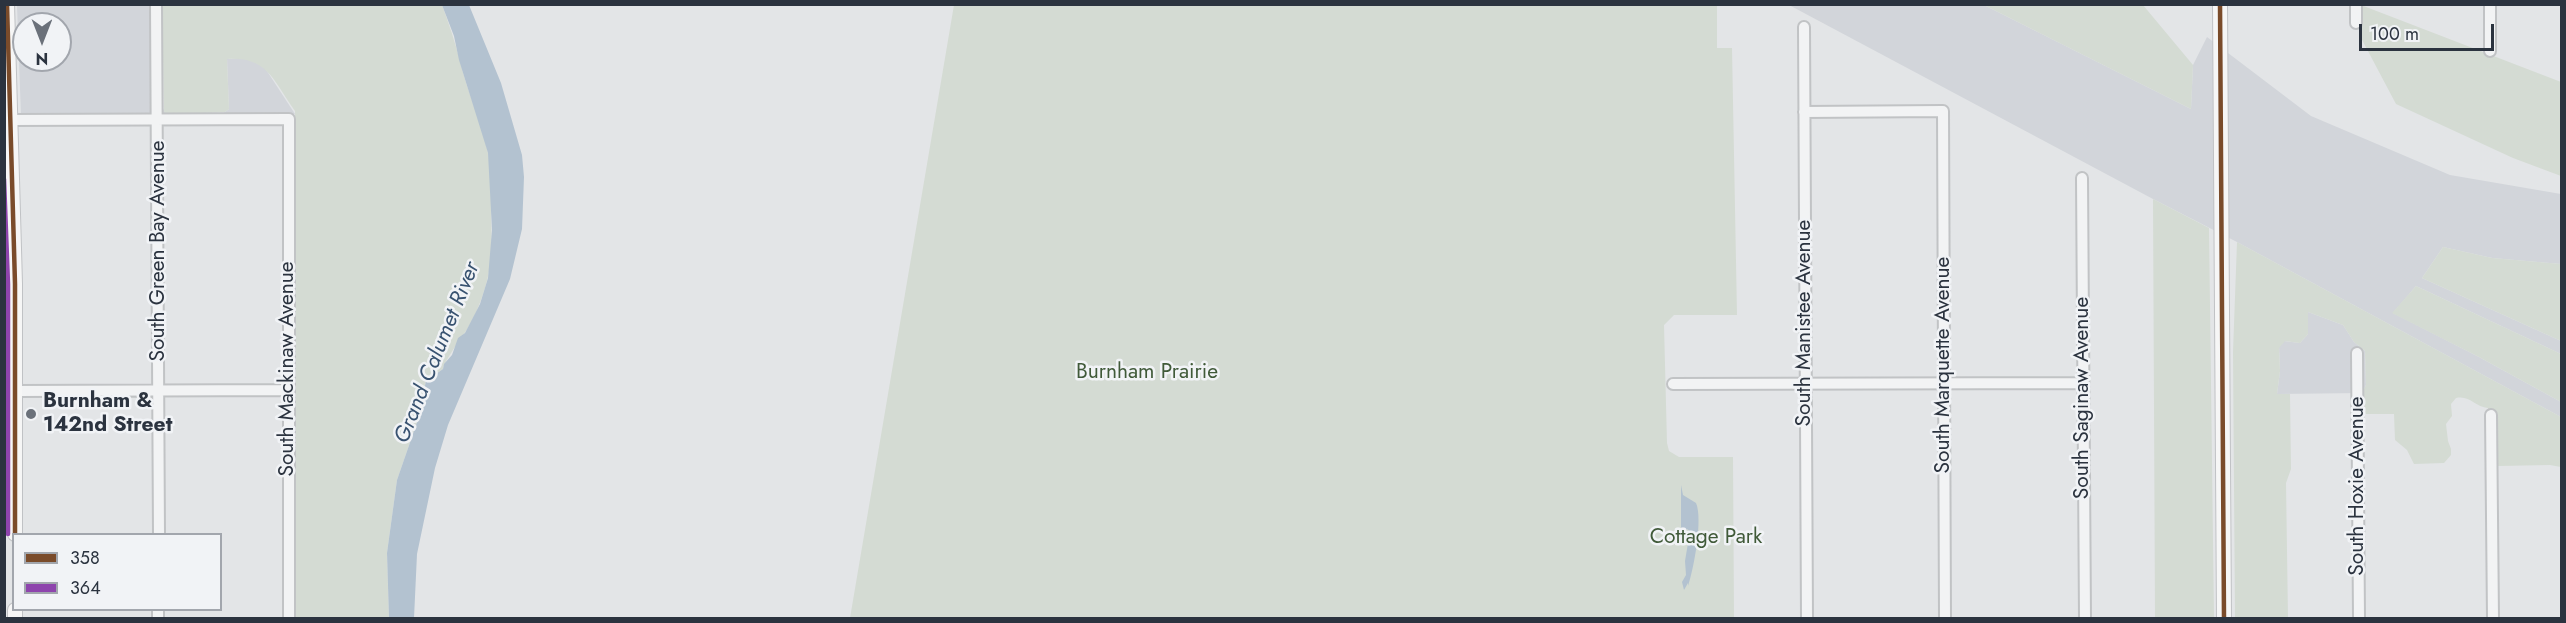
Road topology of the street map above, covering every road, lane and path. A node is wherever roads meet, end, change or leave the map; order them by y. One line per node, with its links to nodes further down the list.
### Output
1 (8, 4): 10 (main road)
2 (156, 4): 11 (street, South Green Bay Avenue)
3 (2220, 4): 28 (main road)
4 (2356, 4): 6 (street)
5 (2490, 4): 8 (street)
6 (2356, 23)
7 (1804, 27): 9 (street, South Manistee Avenue)
8 (2490, 51)
9 (1804, 112): 14 (street, South Marquette Avenue); 17 (street, South Manistee Avenue)
10 (10, 120): 11 (street); 19 (main road)
11 (158, 120): 18 (street, South Mackinaw Avenue); 20 (street, South Green Bay Avenue)
12 (2082, 178): 15 (street, South Saginaw Avenue)
13 (2357, 353): 29 (street, South Hoxie Avenue)
14 (1944, 383): 15 (street); 17 (street); 26 (street, South Marquette Avenue)
15 (2082, 383): 27 (street, South Saginaw Avenue)
16 (1673, 384): 17 (street)
17 (1806, 384): 25 (street, South Manistee Avenue)
18 (288, 390): 20 (street); 24 (street, South Mackinaw Avenue)
19 (16, 391): 20 (street); 22 (main road)
20 (159, 391): 23 (street, South Green Bay Avenue)
21 (2491, 415): 30 (street)
22 (15, 533)
23 (159, 533)
24 (289, 618)
25 (1807, 618)
26 (1945, 618)
27 (2085, 618)
28 (2224, 618)
29 (2359, 618)
30 (2493, 618)

